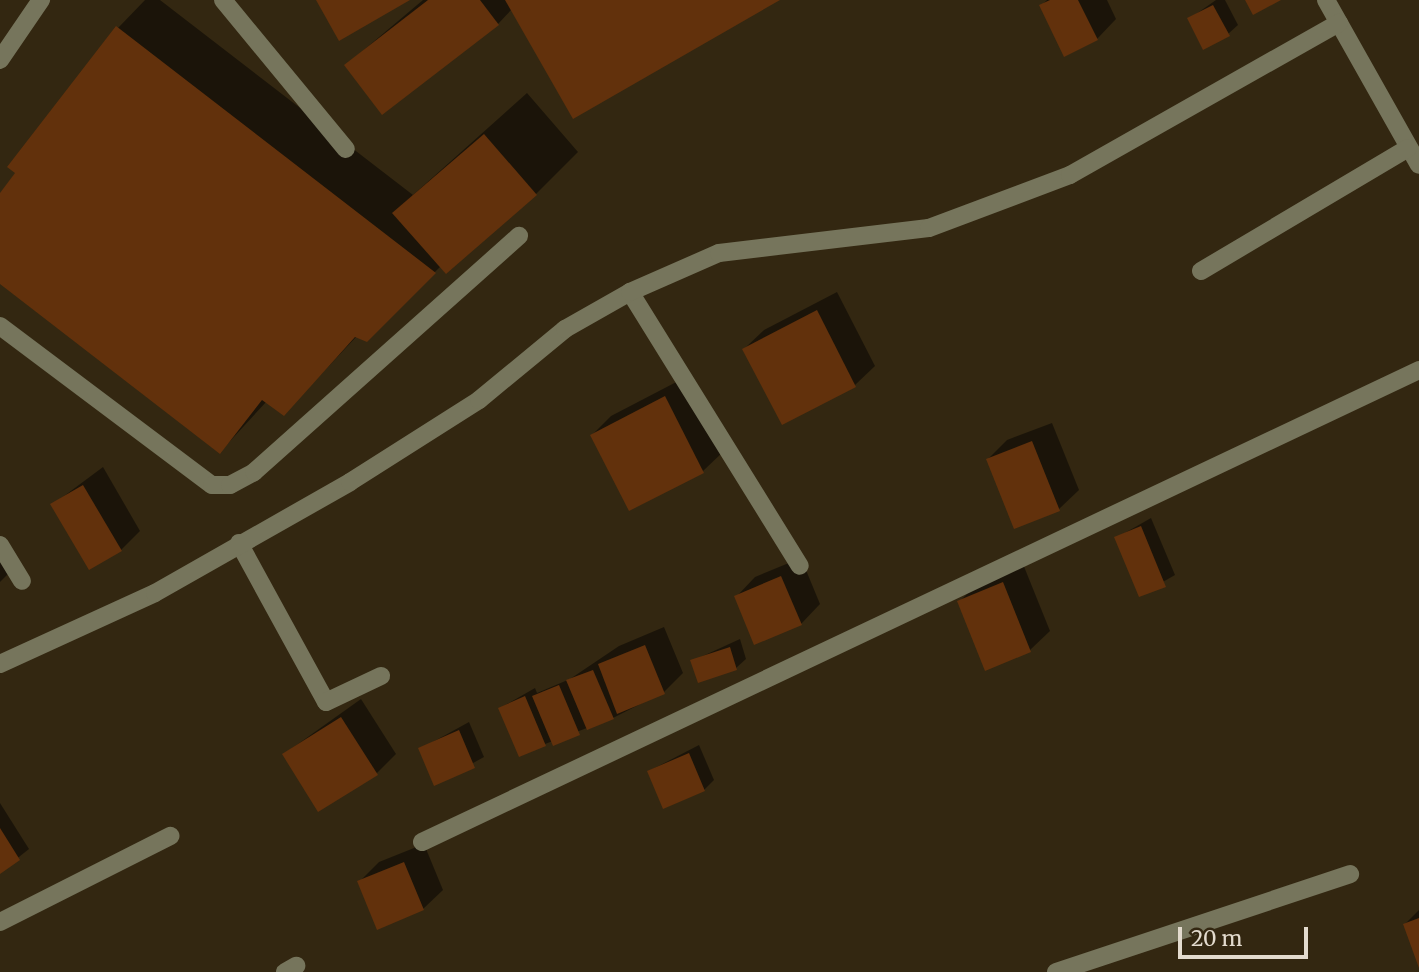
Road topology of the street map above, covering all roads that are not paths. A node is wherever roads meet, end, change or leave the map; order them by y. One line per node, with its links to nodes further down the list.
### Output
1 (41, 0): 5 (street)
2 (223, 0): 7 (street)
3 (1326, 0): 4 (street)
4 (1339, 23): 6 (street); 11 (street)
5 (0, 60)
6 (1408, 148): 8 (street); 10 (street)
7 (346, 149)
8 (1419, 165)
9 (519, 236): 12 (street)
10 (1201, 271)
11 (630, 292): 14 (street); 16 (street)
12 (0, 326)
13 (1419, 370): 21 (street)
14 (239, 543): 18 (street); 19 (street)
15 (0, 545): 17 (street)
16 (800, 566)
17 (22, 581)
18 (0, 664)
19 (381, 676)
20 (170, 836): 23 (street)
21 (422, 842)
22 (1350, 874): 24 (street)
23 (0, 922)
24 (1056, 972)

